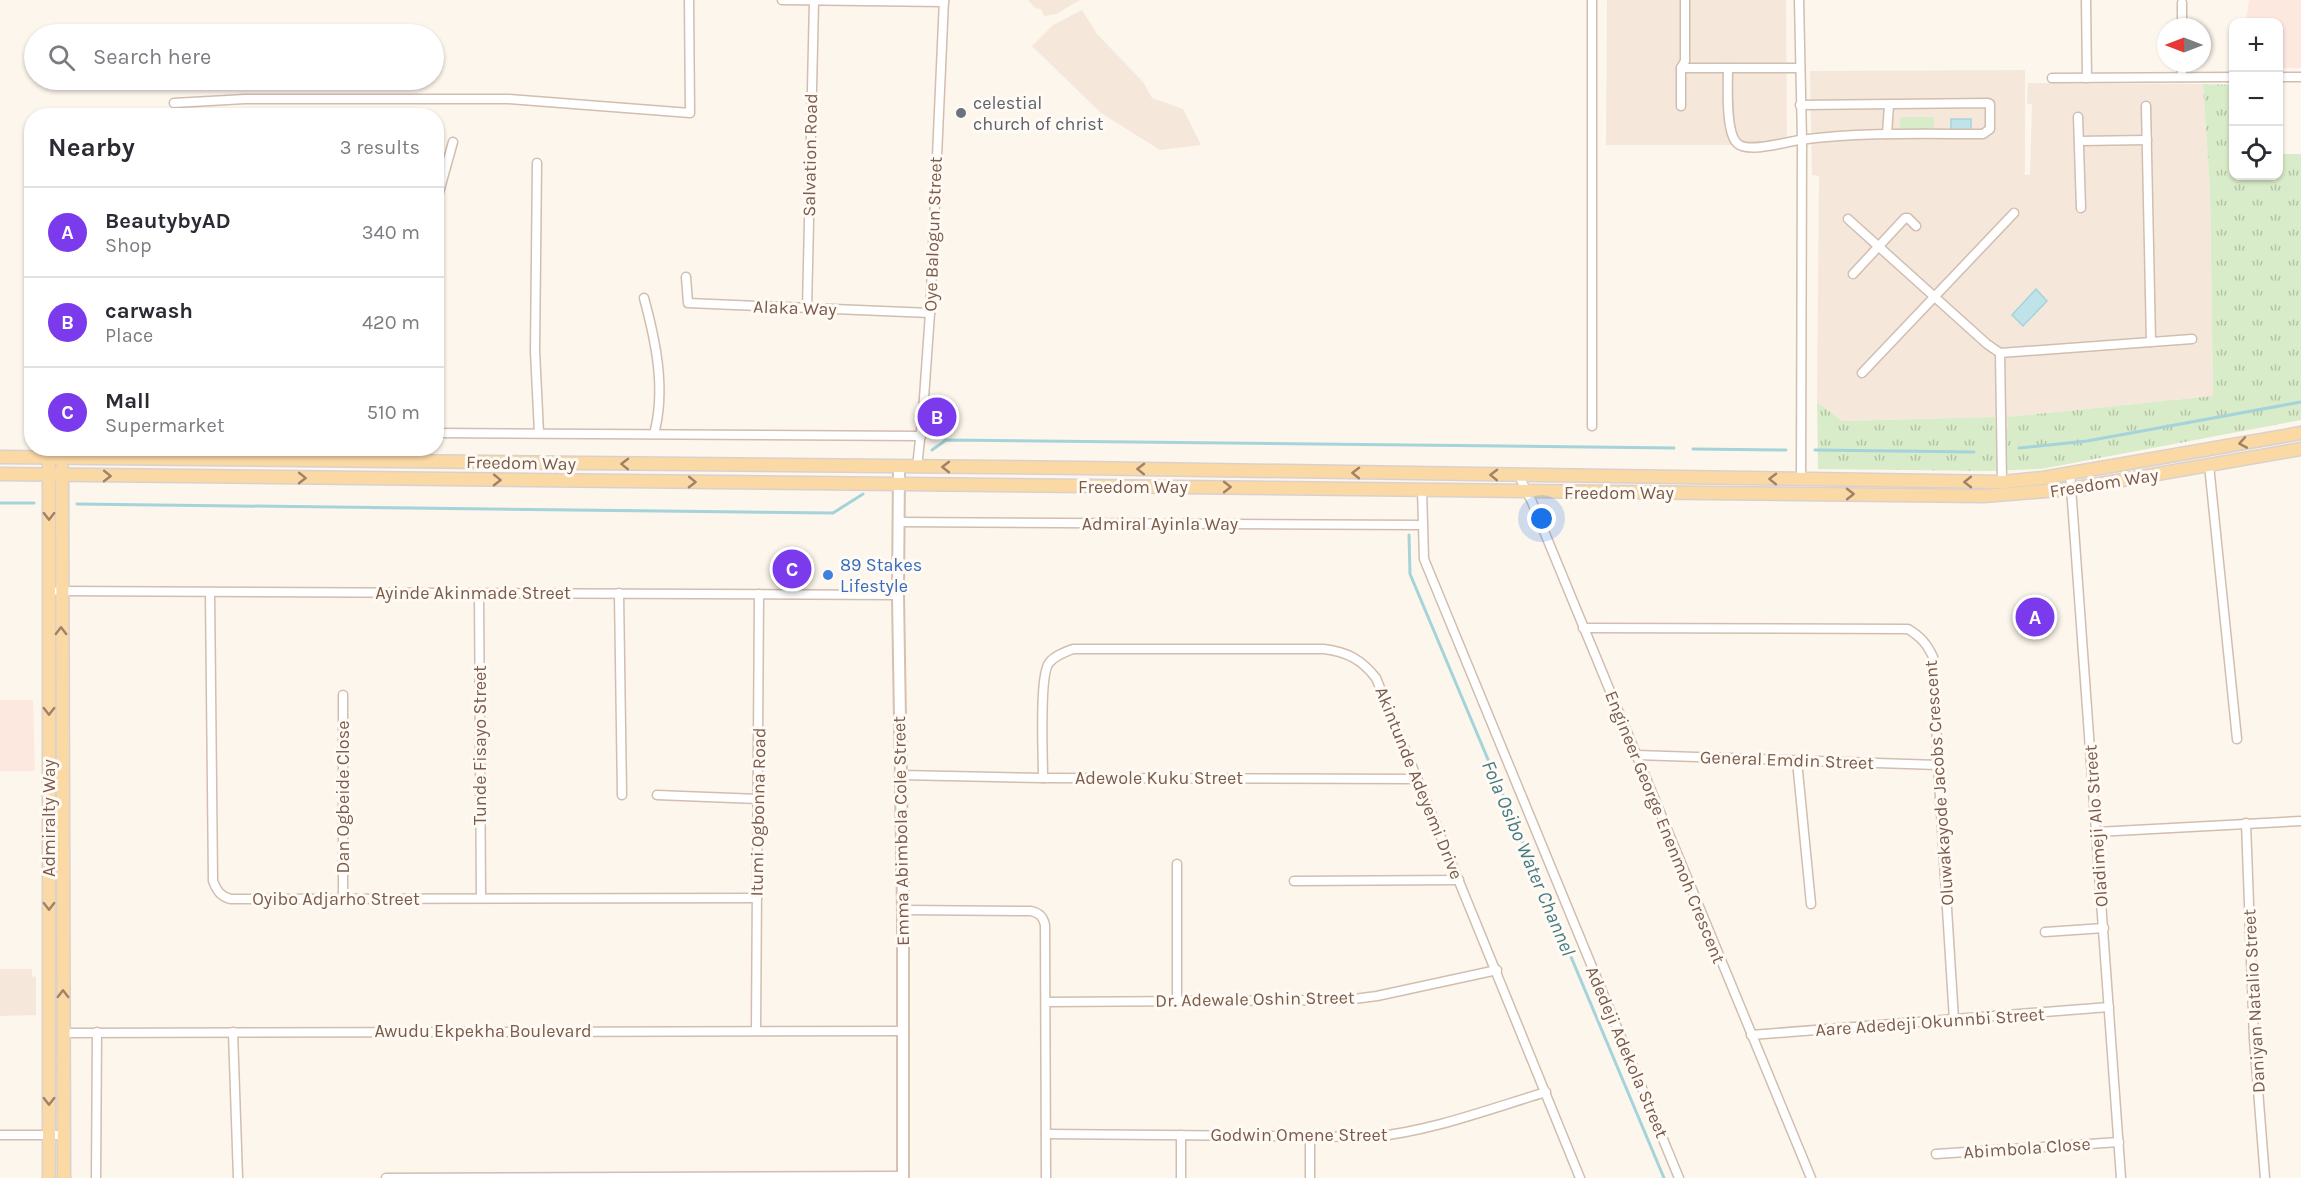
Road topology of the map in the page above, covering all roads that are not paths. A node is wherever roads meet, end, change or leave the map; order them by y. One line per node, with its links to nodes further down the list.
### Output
1 (689, 0): 21 (street)
2 (783, 0): 7 (street)
3 (1592, 0): 49 (street)
4 (1685, 0): 11 (street)
5 (1799, 0): 13 (street)
6 (2086, 0): 20 (street)
7 (814, 1): 8 (street); 43 (street, Salvation Road)
8 (944, 1): 44 (street, Oye Balogun Street)
9 (2182, 3): 10 (street)
10 (2182, 18)
11 (1681, 68): 12 (street); 24 (street)
12 (1728, 68): 13 (street); 28 (street)
13 (1799, 68): 22 (street)
14 (2182, 72): 16 (street)
15 (2301, 76): 18 (street)
16 (2182, 77): 17 (street); 20 (street)
17 (2229, 77)
18 (2283, 77)
19 (2052, 78): 20 (street)
20 (2087, 78)
21 (174, 103)
22 (1800, 105): 23 (street); 28 (street)
23 (1889, 105): 27 (street); 27 (street)
24 (1681, 106)
25 (2146, 106): 29 (street)
26 (2079, 117): 30 (street)
27 (1887, 134): 28 (street)
28 (1802, 140): 69 (street)
29 (2147, 140): 30 (street); 46 (street)
30 (2079, 141): 34 (street)
31 (453, 142): 33 (street)
32 (537, 164): 50 (street)
33 (444, 174)
34 (2081, 208)
35 (2014, 213): 41 (street)
36 (1848, 219): 38 (street)
37 (1916, 226): 38 (street)
38 (1879, 246): 39 (street); 41 (street)
39 (1853, 274)
40 (686, 277): 43 (street, Alaka Way)
41 (1936, 296): 47 (street); 48 (street)
42 (644, 298): 53 (street)
43 (807, 309): 44 (street, Alaka Way)
44 (930, 313): 54 (street, Oye Balogun Street)
45 (2192, 339): 46 (street)
46 (2151, 342): 47 (street)
47 (2000, 353): 70 (street)
48 (1862, 373)
49 (1592, 426)
50 (539, 432): 51 (street); 53 (street)
51 (444, 433)
52 (2301, 433): 64 (main road, Freedom Way, one-way to 64)
53 (654, 434): 54 (street)
54 (921, 436): 63 (street, Oye Balogun Street)
55 (2301, 449): 61 (main road, Freedom Way)
56 (190, 456): 60 (main road, Freedom Way)
57 (371, 456): 62 (main road, Freedom Way, one-way to 57)
58 (0, 457): 59 (main road, Freedom Way)
59 (49, 457): 60 (main road, Freedom Way); 66 (main road, Admiralty Way)
60 (62, 457): 67 (main road, Admiralty Way)
61 (2209, 465): 73 (main road, Freedom Way); 85 (street)
62 (899, 466): 63 (main road, Freedom Way); 71 (street)
63 (917, 467): 68 (main road, Freedom Way, one-way to 63)
64 (2070, 473): 70 (main road, Freedom Way); 73 (street, Oladimeji Alo Street)
65 (0, 474): 66 (main road, Freedom Way)
66 (49, 475): 67 (main road, Freedom Way); 77 (main road, Admiralty Way, one-way to 77)
67 (62, 475): 71 (main road, Freedom Way, one-way to 71); 77 (main road, Admiralty Way)
68 (1519, 476): 69 (main road, Freedom Way, one-way to 68); 74 (street, Engineer George Enenmoh Crescent)
69 (1801, 480): 70 (main road, Freedom Way, one-way to 69)
70 (2002, 482)
71 (898, 485): 72 (main road, Freedom Way, one-way to 72); 75 (street, Emma Abimbola Cole Street)
72 (1422, 489): 74 (main road, Freedom Way); 76 (street, Adedeji Adekola Street)
73 (2071, 489): 74 (main road, Freedom Way, one-way to 73); 97 (street, Oladimeji Alo Street)
74 (1528, 492): 83 (street, Engineer George Enenmoh Crescent)
75 (898, 522): 76 (street, Admiral Ayinla Way); 82 (street, Emma Abimbola Cole Street)
76 (1422, 525): 138 (street, Adedeji Adekola Street)
77 (55, 591): 78 (street, Ayinde Akinmade Street); 117 (main road, Admiralty Way, one-way to 77); 122 (main road, Admiralty Way, one-way to 122)
78 (210, 593): 79 (street, Ayinde Akinmade Street); 101 (street, Oyibo Adjarho Street)
79 (479, 593): 80 (street, Ayinde Akinmade Street); 102 (street, Tunde Fisayo Street)
80 (619, 593): 81 (street, Ayinde Akinmade Street); 92 (street)
81 (759, 594): 82 (street, Ayinde Akinmade Street); 94 (street, Itumi Ogbonna Road)
82 (898, 595): 89 (street, Emma Abimbola Cole Street)
83 (1583, 628): 86 (street, Engineer George Enenmoh Crescent); 88 (street, Oluwakayode Jacobs Crescent)
84 (343, 695): 101 (street, Dan Ogbeide Close)
85 (2237, 739)
86 (1636, 755): 87 (street, General Emdin Street); 118 (street, Engineer George Enenmoh Crescent)
87 (1797, 760): 88 (street, General Emdin Street); 104 (street)
88 (1938, 765): 112 (street, Oluwakayode Jacobs Crescent)
89 (901, 775): 90 (street, Adewole Kuku Street); 105 (street, Emma Abimbola Cole Street)
90 (1043, 778): 91 (street, Adewole Kuku Street); 91 (street, Akintunde Adeyemi Drive)
91 (1417, 779): 99 (street, Akintunde Adeyemi Drive)
92 (622, 795)
93 (657, 795): 94 (street)
94 (758, 799): 103 (street, Itumi Ogbonna Road)
95 (2301, 820): 96 (street)
96 (2247, 824): 97 (street); 141 (street, Daniyan Natalio Street)
97 (2097, 831): 106 (street, Oladimeji Alo Street)
98 (1177, 864): 109 (street)
99 (1459, 880): 100 (street); 108 (street, Akintunde Adeyemi Drive)
100 (1294, 881)
101 (343, 898): 102 (street, Oyibo Adjarho Street)
102 (481, 898): 103 (street, Oyibo Adjarho Street)
103 (757, 898): 113 (street, Itumi Ogbonna Road)
104 (1811, 904)
105 (903, 910): 110 (street); 114 (street, Emma Abimbola Cole Street)
106 (2104, 928): 107 (street); 111 (street, Oladimeji Alo Street)
107 (2045, 932)
108 (1497, 970): 109 (street, Dr. Adewale Oshin Street); 119 (street, Akintunde Adeyemi Drive)
109 (1177, 1000): 110 (street, Dr. Adewale Oshin Street)
110 (1046, 1002): 120 (street)
111 (2109, 1008): 112 (street, Aare Adedeji Okunnbi Street); 126 (street, Oladimeji Alo Street)
112 (1954, 1020): 118 (street, Aare Adedeji Okunnbi Street)
113 (756, 1030): 114 (street, Awudu Ekpekha Boulevard); 116 (street, Awudu Ekpekha Boulevard)
114 (903, 1031): 128 (street, Emma Abimbola Cole Street)
115 (97, 1032): 116 (street, Awudu Ekpekha Boulevard); 117 (street, Awudu Ekpekha Boulevard); 131 (street)
116 (233, 1032): 132 (street)
117 (64, 1033): 123 (main road, Admiralty Way)
118 (1751, 1035): 139 (street, Engineer George Enenmoh Crescent)
119 (1546, 1092): 125 (street, Godwin Omene Street); 137 (street, Akintunde Adeyemi Drive)
120 (1046, 1134): 124 (street, Godwin Omene Street); 134 (street)
121 (0, 1135): 122 (street)
122 (49, 1135): 123 (street); 129 (main road, Admiralty Way)
123 (64, 1135): 130 (main road, Admiralty Way)
124 (1181, 1136): 125 (street, Godwin Omene Street); 135 (street)
125 (1310, 1137): 136 (street)
126 (2119, 1142): 127 (street, Abimbola Close); 140 (street, Oladimeji Alo Street)
127 (1936, 1154)
128 (903, 1177): 133 (street)
129 (49, 1178)
130 (64, 1178)
131 (96, 1178)
132 (238, 1178)
133 (386, 1178)
134 (1046, 1178)
135 (1181, 1178)
136 (1310, 1178)
137 (1580, 1178)
138 (1679, 1178)
139 (1811, 1178)
140 (2121, 1178)
141 (2265, 1178)

